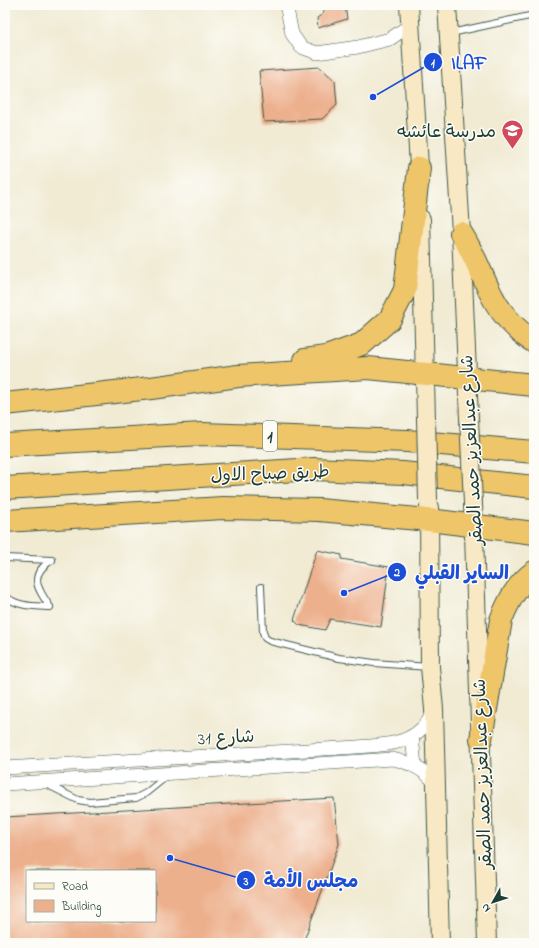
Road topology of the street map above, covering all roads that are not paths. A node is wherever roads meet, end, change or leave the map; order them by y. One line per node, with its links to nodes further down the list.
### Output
1 (285, 5): 5 (street)
2 (409, 5): 5 (main road)
3 (447, 5): 6 (main road, شارع عبدالعزيز حمد الصقر)
4 (534, 15): 6 (lane)
5 (410, 25): 7 (main road)
6 (449, 33): 8 (main road, شارع عبدالعزيز حمد الصقر)
7 (419, 168): 10 (main road); 12 (highway)
8 (461, 233): 9 (highway); 11 (main road, شارع عبدالعزيز حمد الصقر)
9 (534, 342)
10 (425, 375): 11 (highway); 12 (highway); 21 (main road, bridge)
11 (467, 378): 13 (highway); 23 (main road, شارع عبدالعزيز حمد الصقر, bridge)
12 (199, 382): 14 (highway)
13 (534, 384)
14 (151, 388): 15 (highway); 16 (highway)
15 (5, 404)
16 (5, 416)
17 (5, 445): 18 (highway, طريق صباح الاول / 1)
18 (534, 452)
19 (534, 487): 20 (highway, طريق صباح الاول / 1)
20 (5, 488)
21 (429, 510): 22 (highway); 23 (highway); 29 (main road)
22 (10, 522)
23 (474, 525): 24 (highway); 32 (main road, شارع عبدالعزيز حمد الصقر)
24 (534, 533)
25 (5, 558): 28 (lane)
26 (534, 572): 32 (highway)
27 (261, 587): 29 (lane)
28 (5, 596)
29 (430, 667): 30 (main road)
30 (434, 709): 31 (street, شارع 31); 42 (main road)
31 (412, 736): 33 (street, شارع 31); 36 (street)
32 (481, 739): 44 (main road, شارع عبدالعزيز حمد الصقر)
33 (319, 750): 34 (street, شارع 31); 35 (street)
34 (139, 760): 37 (street, شارع 31); 39 (street)
35 (320, 764): 36 (street, شارع 31); 38 (street, شارع 31)
36 (415, 766): 42 (street, شارع 31)
37 (5, 768)
38 (169, 773): 39 (street, شارع 31); 40 (lane)
39 (140, 775): 40 (street, شارع 31)
40 (41, 782): 41 (street, شارع 31)
41 (5, 784)
42 (436, 785): 43 (main road)
43 (440, 943)
44 (487, 943)

